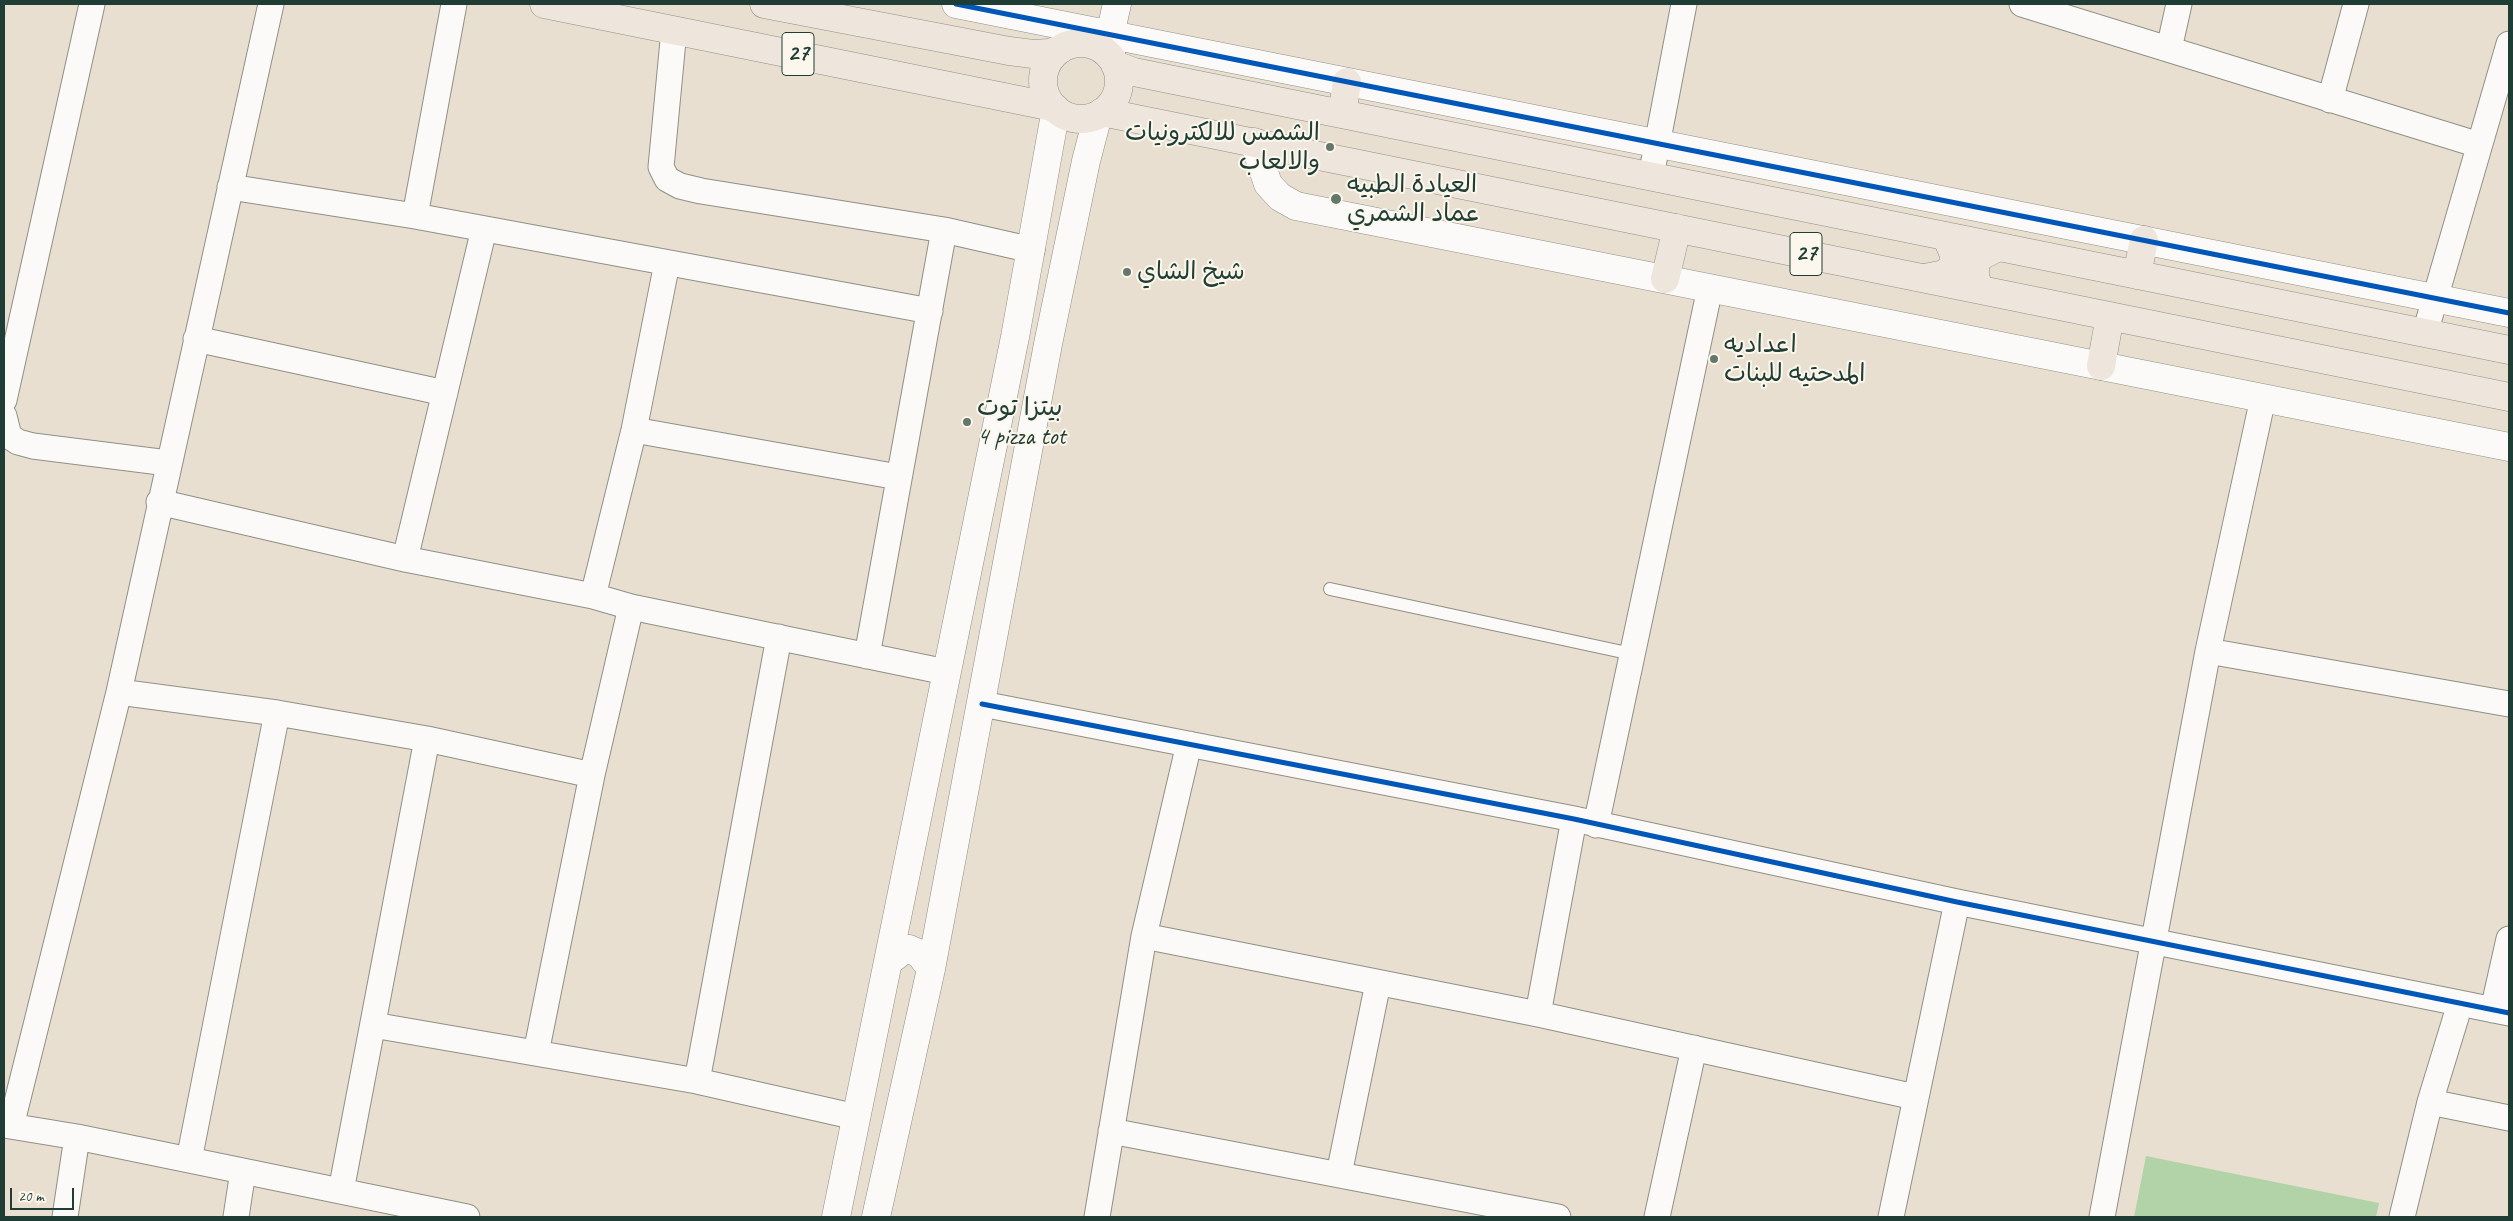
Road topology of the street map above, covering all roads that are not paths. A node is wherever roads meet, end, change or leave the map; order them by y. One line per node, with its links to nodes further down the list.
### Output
1 (92, 4): 55 (street)
2 (271, 4): 27 (street)
3 (454, 4): 28 (street)
4 (544, 4): 12 (main road, 27)
5 (764, 4): 13 (main road, 27)
6 (956, 4): 13 (street)
7 (1117, 4): 16 (street)
8 (1684, 4): 24 (street)
9 (2022, 4): 15 (street)
10 (2179, 4): 15 (street)
11 (2356, 4): 19 (street)
12 (674, 30): 20 (main road, 27); 31 (street)
13 (1070, 31): 16 (main road, 27); 20 (main road)
14 (2509, 44): 17 (street)
15 (2169, 49): 19 (street)
16 (1113, 53): 18 (street); 21 (main road); 22 (main road, 27)
17 (2504, 79): 25 (street)
18 (1347, 82): 22 (main road); 24 (street)
19 (2330, 100): 25 (street)
20 (1054, 108): 21 (main road, 27); 35 (street)
21 (1100, 114): 23 (main road, 27); 49 (street)
22 (1342, 114): 26 (main road, 27)
23 (1254, 142): 29 (main road, 27); 39 (street)
24 (1656, 143): 26 (street); 33 (street)
25 (2479, 145): 42 (street)
26 (1651, 176): 32 (main road, 27)
27 (230, 187): 28 (street); 48 (street)
28 (416, 216): 30 (street)
29 (1678, 228): 38 (main road, 27); 39 (main road)
30 (484, 229): 36 (street); 52 (street)
31 (944, 230): 35 (street); 43 (street)
32 (1946, 236): 34 (main road, 27); 38 (main road)
33 (2144, 240): 37 (main road); 42 (street)
34 (1998, 247): 37 (main road, 27); 41 (main road)
35 (1032, 250): 47 (street)
36 (667, 262): 43 (street); 57 (street)
37 (2137, 275): 46 (main road, 27)
38 (1925, 278): 41 (main road, 27)
39 (1665, 280): 40 (street)
40 (1710, 288): 51 (street); 68 (street)
41 (1979, 289): 45 (main road, 27)
42 (2435, 298): 44 (street); 46 (street)
43 (930, 311): 60 (street)
44 (2509, 313)
45 (2110, 316): 51 (main road); 53 (main road, 27)
46 (2425, 333): 50 (main road, 27)
47 (1015, 337): 49 (street); 70 (street)
48 (196, 340): 52 (street); 59 (street)
49 (1048, 344): 72 (street)
50 (2509, 350)
51 (2101, 366): 54 (street)
52 (445, 394): 62 (street)
53 (2509, 397)
54 (2263, 398): 58 (street); 67 (street)
55 (4, 400)
56 (4, 416): 59 (street)
57 (634, 430): 60 (street); 64 (street)
58 (2509, 447)
59 (168, 463): 61 (street)
60 (898, 477): 69 (street)
61 (159, 502): 62 (street); 71 (street)
62 (405, 559): 64 (street)
63 (1330, 589): 68 (lane)
64 (593, 596): 65 (street)
65 (631, 607): 66 (street); 77 (street)
66 (778, 637): 69 (street); 94 (street)
67 (2208, 651): 73 (street); 84 (street)
68 (1632, 654): 78 (street)
69 (867, 656): 70 (street)
70 (946, 672): 79 (street)
71 (119, 692): 74 (street); 99 (street)
72 (982, 704): 76 (street); 80 (street)
73 (2509, 704)
74 (277, 713): 75 (street); 102 (street)
75 (427, 739): 77 (street); 91 (street)
76 (1189, 744): 78 (street); 82 (street)
77 (592, 775): 93 (street)
78 (1585, 822): 81 (street); 90 (street)
79 (903, 885): 80 (street); 85 (street)
80 (946, 893): 86 (street)
81 (1957, 902): 84 (street); 95 (street)
82 (1144, 936): 87 (street); 100 (street)
83 (2509, 939): 89 (street)
84 (2154, 942): 88 (street); 117 (street)
85 (888, 962): 86 (street); 97 (street)
86 (931, 970): 112 (street)
87 (1378, 983): 90 (street); 104 (street)
88 (2460, 1004): 89 (street); 96 (street)
89 (2501, 1012)
90 (1538, 1014): 92 (street)
91 (373, 1025): 93 (street); 105 (street)
92 (1694, 1048): 95 (street); 115 (street)
93 (536, 1053): 94 (street)
94 (697, 1081): 97 (street)
95 (1915, 1097): 116 (street)
96 (2430, 1102): 98 (street); 118 (street)
97 (856, 1117): 111 (street)
98 (2509, 1118)
99 (7, 1126): 101 (street)
100 (1111, 1131): 104 (street); 113 (street)
101 (77, 1137): 102 (street); 108 (street)
102 (189, 1160): 103 (street)
103 (243, 1171): 105 (street); 109 (street)
104 (1339, 1174): 106 (street)
105 (341, 1191): 107 (street)
106 (1490, 1210): 114 (street)
107 (409, 1211): 110 (street)
108 (65, 1217)
109 (236, 1217)
110 (467, 1217)
111 (836, 1217)
112 (876, 1217)
113 (1097, 1217)
114 (1558, 1217)
115 (1657, 1217)
116 (1891, 1217)
117 (2102, 1217)
118 (2402, 1217)

